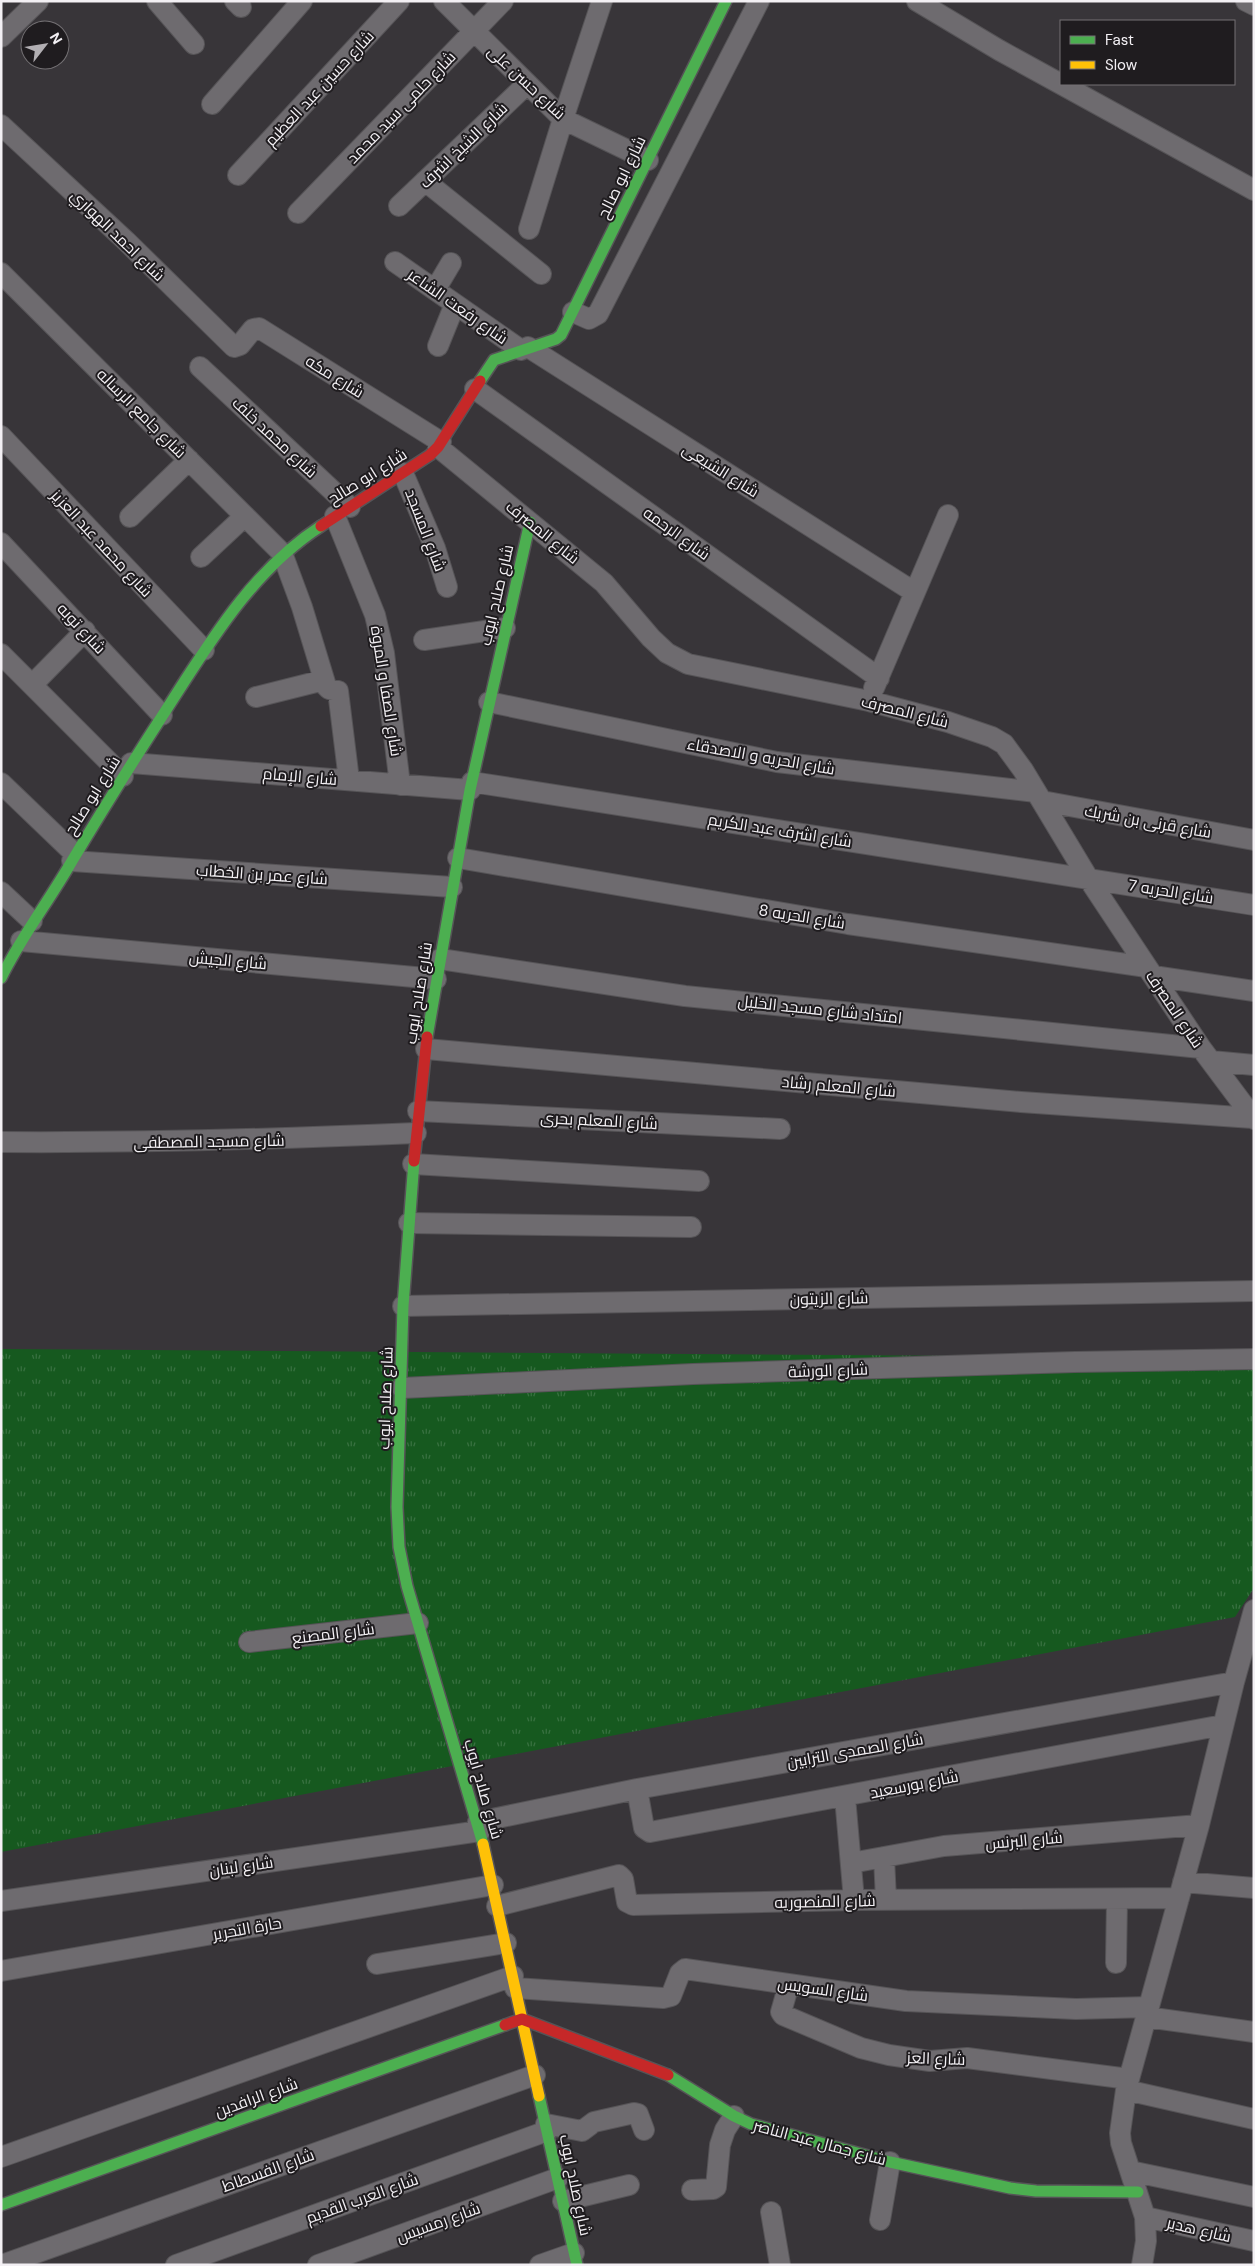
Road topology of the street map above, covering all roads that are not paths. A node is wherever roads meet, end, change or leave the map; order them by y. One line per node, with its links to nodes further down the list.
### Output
1 (38, 1): 15 (street)
2 (158, 1): 16 (street)
3 (302, 1): 20 (street)
4 (399, 1): 24 (street, شارع حسين عبد العظيم)
5 (444, 1): 13 (street, شارع حسن على)
6 (503, 1): 13 (street, شارع حلمى سيد محمد)
7 (602, 1): 21 (street)
8 (726, 1): 14 (street, شارع ابو صالح)
9 (759, 1): 14 (street)
10 (917, 1): 17 (street)
11 (1246, 1): 12 (street)
12 (1254, 5)
13 (474, 32): 18 (street, شارع حسن على); 28 (street, شارع حلمى سيد محمد)
14 (727, 34): 23 (street, شارع ابو صالح); 36 (street)
15 (1, 37)
16 (194, 44)
17 (1060, 83)
18 (527, 84): 21 (street, شارع حسن على); 25 (street, شارع الشيخ اشرف)
19 (1063, 85): 26 (street)
20 (212, 104)
21 (563, 118): 23 (street, شارع حسن على); 29 (street)
22 (1, 125): 38 (street, شارع احمد الهواري)
23 (648, 160): 36 (street, شارع ابو صالح)
24 (238, 175)
25 (425, 181): 27 (street, شارع الشيخ اشرف); 33 (street)
26 (1254, 190)
27 (399, 206)
28 (298, 214)
29 (529, 229)
30 (396, 262): 34 (street, شارع رفعت الشاعر)
31 (452, 263): 34 (street)
32 (1, 273): 44 (street, شارع جامع الرساله)
33 (541, 274)
34 (436, 290): 35 (street, شارع رفعت الشاعر)
35 (455, 304): 37 (street); 39 (street, شارع رفعت الشاعر)
36 (573, 312): 39 (street, شارع ابو صالح)
37 (438, 346)
38 (234, 347): 43 (street, شارع مكه)
39 (525, 349): 41 (street, شارع ابو صالح); 55 (street, شارع الشيعى)
40 (200, 367): 46 (street, شارع محمد خلف)
41 (475, 389): 43 (street, شارع ابو صالح); 61 (street, شارع الرحمه)
42 (1, 436): 59 (street, شارع محمد عبد العزيز)
43 (439, 444): 45 (street, شارع ابو صالح); 50 (street, شارع المصرف)
44 (189, 460): 48 (street, شارع جامع الرساله); 49 (street)
45 (404, 473): 46 (street, شارع ابو صالح); 54 (street, شارع المسجد)
46 (342, 511): 52 (street, شارع ابو صالح); 71 (street, شارع الصفا و المروة)
47 (948, 515): 55 (street)
48 (245, 516): 52 (street, شارع جامع الرساله); 53 (street)
49 (130, 517)
50 (530, 522): 56 (street, شارع صلاح ايوب); 66 (street, شارع المصرف)
51 (1, 543): 57 (street, شارع توبه)
52 (282, 553): 59 (street, شارع ابو صالح); 62 (street)
53 (201, 557)
54 (447, 587)
55 (914, 592): 61 (street)
56 (505, 628): 58 (street); 65 (street, شارع صلاح ايوب)
57 (85, 631): 63 (street); 67 (street, شارع توبه)
58 (424, 640)
59 (204, 650): 67 (street, شارع ابو صالح)
60 (1, 654): 63 (street)
61 (879, 678): 66 (street)
62 (324, 680): 64 (street); 69 (street)
63 (32, 685): 68 (street)
64 (256, 696)
65 (489, 702): 72 (street, شارع صلاح ايوب); 73 (street, شارع الحريه و الاصدقاء)
66 (869, 702): 73 (street, شارع المصرف)
67 (162, 715): 68 (street, شارع ابو صالح)
68 (127, 769): 69 (street, شارع الإمام); 75 (street, شارع ابو صالح)
69 (348, 780): 71 (street, شارع الإمام)
70 (1, 783): 75 (street)
71 (400, 785): 72 (street, شارع الإمام)
72 (471, 786): 76 (street, شارع صلاح ايوب); 77 (street, شارع اشرف عبد الكريم)
73 (1039, 797): 74 (street, شارع قرنى بن شريك); 77 (street, شارع المصرف)
74 (1254, 840)
75 (74, 858): 78 (street, شارع عمر بن الخطاب); 81 (street, شارع ابو صالح)
76 (458, 858): 78 (street, شارع صلاح ايوب); 84 (street, شارع الحريه 8)
77 (1088, 878): 80 (street, شارع الحريه 7); 84 (street, شارع المصرف)
78 (452, 887): 83 (street, شارع صلاح ايوب)
79 (1, 892): 81 (street)
80 (1254, 905)
81 (32, 921): 82 (street, شارع ابو صالح)
82 (21, 941): 85 (street, شارع ابو صالح); 86 (street, شارع الجيش)
83 (440, 959): 86 (street, شارع صلاح ايوب); 89 (street, امتداد شارع مسجد الخليل)
84 (1150, 972): 87 (street, شارع الحريه 8); 89 (street, شارع المصرف)
85 (1, 978)
86 (436, 979): 88 (street, شارع صلاح ايوب)
87 (1254, 991)
88 (426, 1049): 91 (street, شارع صلاح ايوب); 92 (street, شارع المعلم رشاد)
89 (1206, 1055): 90 (street, امتداد شارع مسجد الخليل); 92 (street, شارع المصرف)
90 (1254, 1065)
91 (418, 1111): 93 (street, شارع المعلم بحرى); 94 (street, شارع صلاح ايوب)
92 (1253, 1119)
93 (780, 1129)
94 (416, 1133): 95 (street, شارع مسجد المصطفى); 96 (street, شارع صلاح ايوب)
95 (1, 1142)
96 (413, 1164): 97 (street); 98 (street, شارع صلاح ايوب)
97 (699, 1181)
98 (409, 1223): 99 (street); 101 (street, شارع صلاح ايوب)
99 (691, 1227)
100 (1254, 1291): 101 (street, شارع الزيتون)
101 (403, 1306): 103 (street, شارع صلاح ايوب)
102 (1254, 1359): 103 (street, شارع الورشة)
103 (402, 1388): 104 (street, شارع صلاح ايوب)
104 (418, 1623): 106 (street, شارع المصنع); 112 (street, شارع صلاح ايوب)
105 (1252, 1623): 107 (street)
106 (249, 1642)
107 (1234, 1682): 108 (street); 109 (street, شارع الصمدى الترابين)
108 (1223, 1725): 110 (street, شارع بورسعيد); 111 (street)
109 (637, 1789): 110 (street, شارع بورسعيد); 112 (street, شارع الصمدى الترابين)
110 (845, 1797): 114 (street)
111 (1199, 1825): 113 (street, شارع البرنس); 117 (street)
112 (479, 1826): 115 (street, شارع صلاح ايوب); 121 (street, شارع لبنان)
113 (884, 1857): 114 (street, شارع البرنس); 120 (street)
114 (851, 1863): 119 (street)
115 (493, 1885): 122 (street, شارع صلاح ايوب); 126 (street, حارة التحرير)
116 (1254, 1888): 117 (street, شارع المنصوريه)
117 (1181, 1890): 118 (street, شارع المنصوريه); 129 (street)
118 (1117, 1899): 120 (street, شارع المنصوريه); 124 (street)
119 (854, 1900): 120 (street, شارع المنصوريه); 122 (street, شارع المنصوريه)
120 (886, 1900)
121 (1, 1901)
122 (497, 1906): 123 (street, شارع صلاح ايوب)
123 (506, 1943): 125 (street); 127 (street, شارع صلاح ايوب)
124 (1116, 1963)
125 (377, 1964)
126 (1, 1971)
127 (514, 1982): 128 (street, شارع السويس); 130 (street, شارع صلاح ايوب); 138 (street)
128 (789, 1984): 129 (street, شارع السويس); 133 (street, شارع العز)
129 (1147, 2012): 131 (street, شارع السويس); 133 (street)
130 (522, 2019): 132 (street, شارع صلاح ايوب); 134 (street, شارع جمال عبد الناصر); 147 (street, شارع الرافدين)
131 (1254, 2032)
132 (535, 2075): 136 (street, شارع صلاح ايوب); 153 (street, شارع الفسطاط)
133 (1128, 2085): 135 (street, شارع العز); 140 (street)
134 (734, 2116): 139 (street, شارع جمال عبد الناصر); 143 (street)
135 (1254, 2119)
136 (546, 2127): 137 (street); 141 (street, شارع صلاح ايوب); 154 (street, شارع العرب القديم)
137 (644, 2130)
138 (1, 2157)
139 (890, 2162): 144 (street, شارع جمال عبد الناصر); 150 (street)
140 (1130, 2171): 144 (street); 145 (street)
141 (558, 2178): 146 (street, شارع صلاح ايوب); 155 (street, شارع رمسيس)
142 (629, 2184): 146 (street)
143 (692, 2190)
144 (1138, 2192): 149 (street)
145 (1254, 2196)
146 (563, 2201): 152 (street, شارع صلاح ايوب)
147 (1, 2205)
148 (772, 2212): 157 (street)
149 (1145, 2217): 151 (street, شارع هدير); 158 (street)
150 (880, 2220)
151 (1254, 2241)
152 (575, 2259): 156 (street)
153 (2, 2265)
154 (176, 2265)
155 (318, 2265)
156 (540, 2265)
157 (780, 2265)
158 (1142, 2265)

